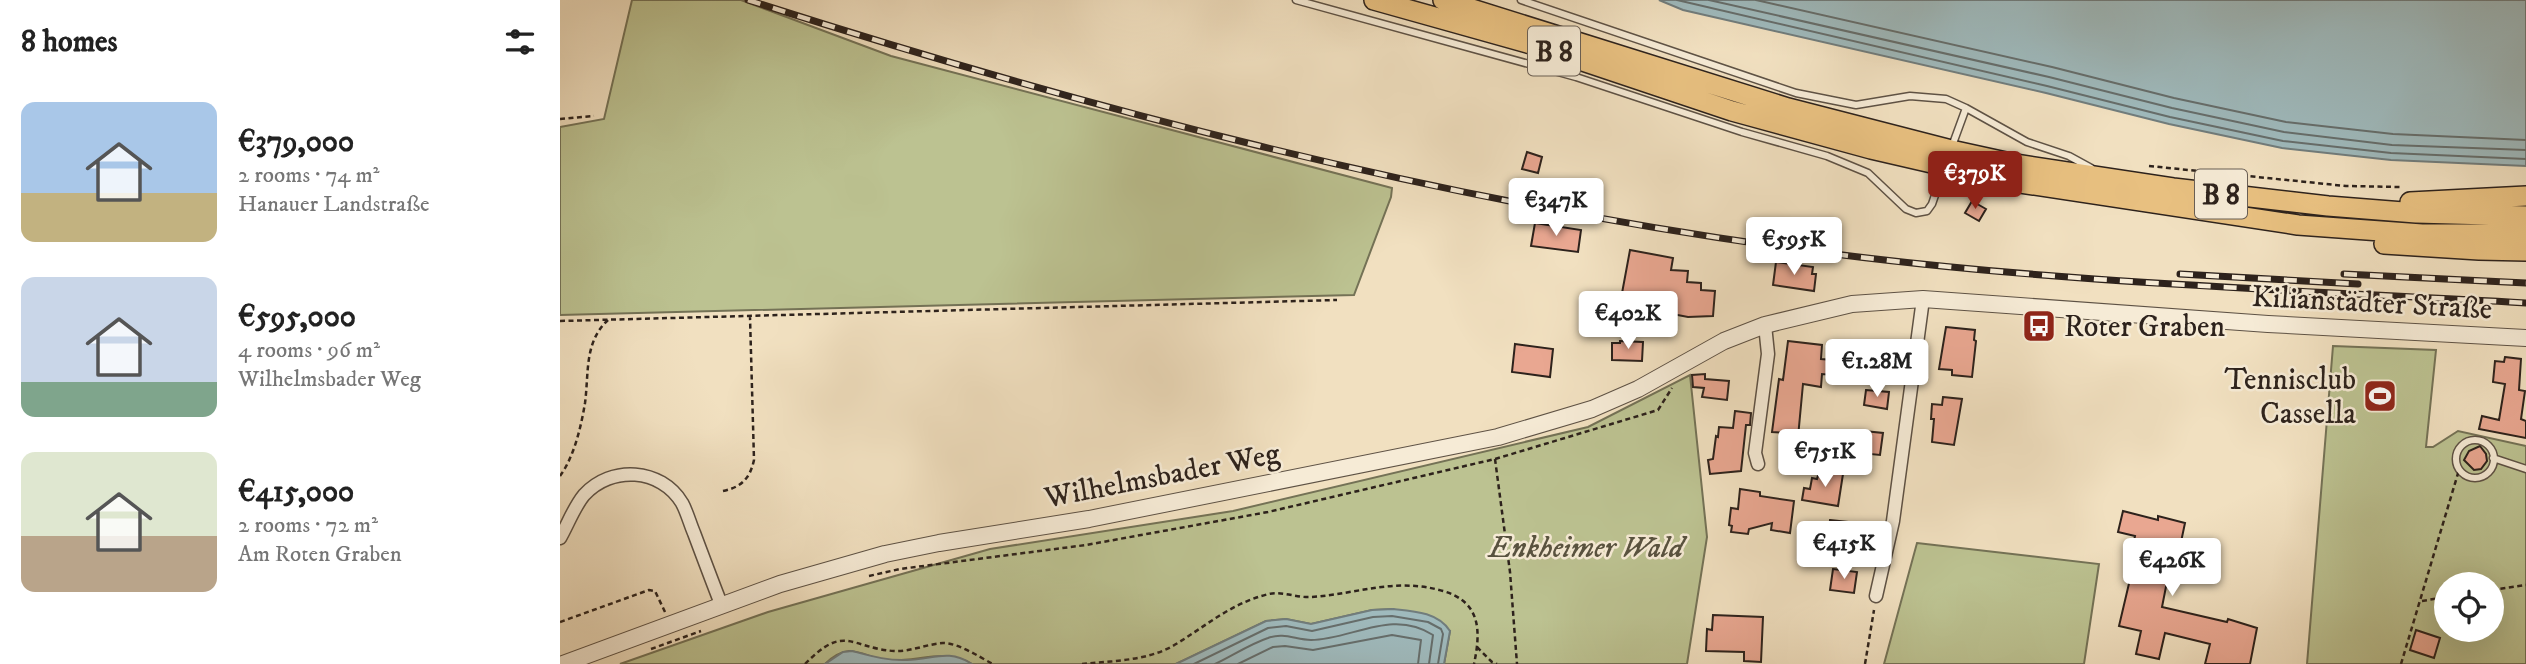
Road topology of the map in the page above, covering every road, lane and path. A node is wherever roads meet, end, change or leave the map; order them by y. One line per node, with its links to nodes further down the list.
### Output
1 (1296, 0): 8 (lane)
2 (1374, 0): 8 (main road, B 8)
3 (1443, 0): 8 (main road, B 8)
4 (1521, 0): 5 (lane)
5 (1966, 108): 8 (lane); 10 (lane)
6 (594, 116): 7 (path)
7 (560, 119)
8 (1948, 159): 10 (main road, B 8); 15 (main road, B 8)
9 (2139, 166): 11 (path)
10 (2113, 180): 13 (main road, B 8)
11 (2404, 187)
12 (2526, 196): 13 (main road)
13 (2328, 206): 14 (main road, B 8)
14 (2526, 216)
15 (2298, 225): 16 (main road, B 8); 17 (main road)
16 (2526, 234)
17 (2526, 251)
18 (1923, 299): 23 (street, Wilhelmsbader Weg); 24 (street, Kilianstädter Straße); 37 (street)
19 (1337, 300): 20 (path)
20 (750, 317): 21 (path); 32 (path)
21 (608, 320): 22 (path); 31 (path)
22 (560, 321)
23 (1765, 325): 28 (street); 40 (street, Wilhelmsbader Weg)
24 (2526, 338)
25 (1676, 381): 27 (path)
26 (2493, 458): 29 (lane); 30 (lane); 30 (lane)
27 (1496, 459): 34 (path); 51 (path)
28 (1758, 464)
29 (2526, 469)
30 (2459, 470): 39 (path)
31 (560, 476)
32 (723, 491)
33 (560, 538): 40 (street)
34 (863, 578)
35 (2526, 585): 36 (path)
36 (2504, 588)
37 (1876, 596): 52 (path)
38 (2434, 599): 39 (path)
39 (2422, 601): 53 (path)
40 (721, 604): 42 (street, Wilhelmsbader Weg)
41 (560, 622): 42 (path)
42 (669, 624): 43 (path); 45 (street, Wilhelmsbader Weg)
43 (676, 641)
44 (1477, 647): 48 (path); 49 (path); 50 (path)
45 (563, 664)
46 (805, 664): 47 (path)
47 (993, 664)
48 (1082, 664)
49 (1474, 664)
50 (1497, 664)
51 (1517, 664)
52 (1865, 664)
53 (2401, 664)

